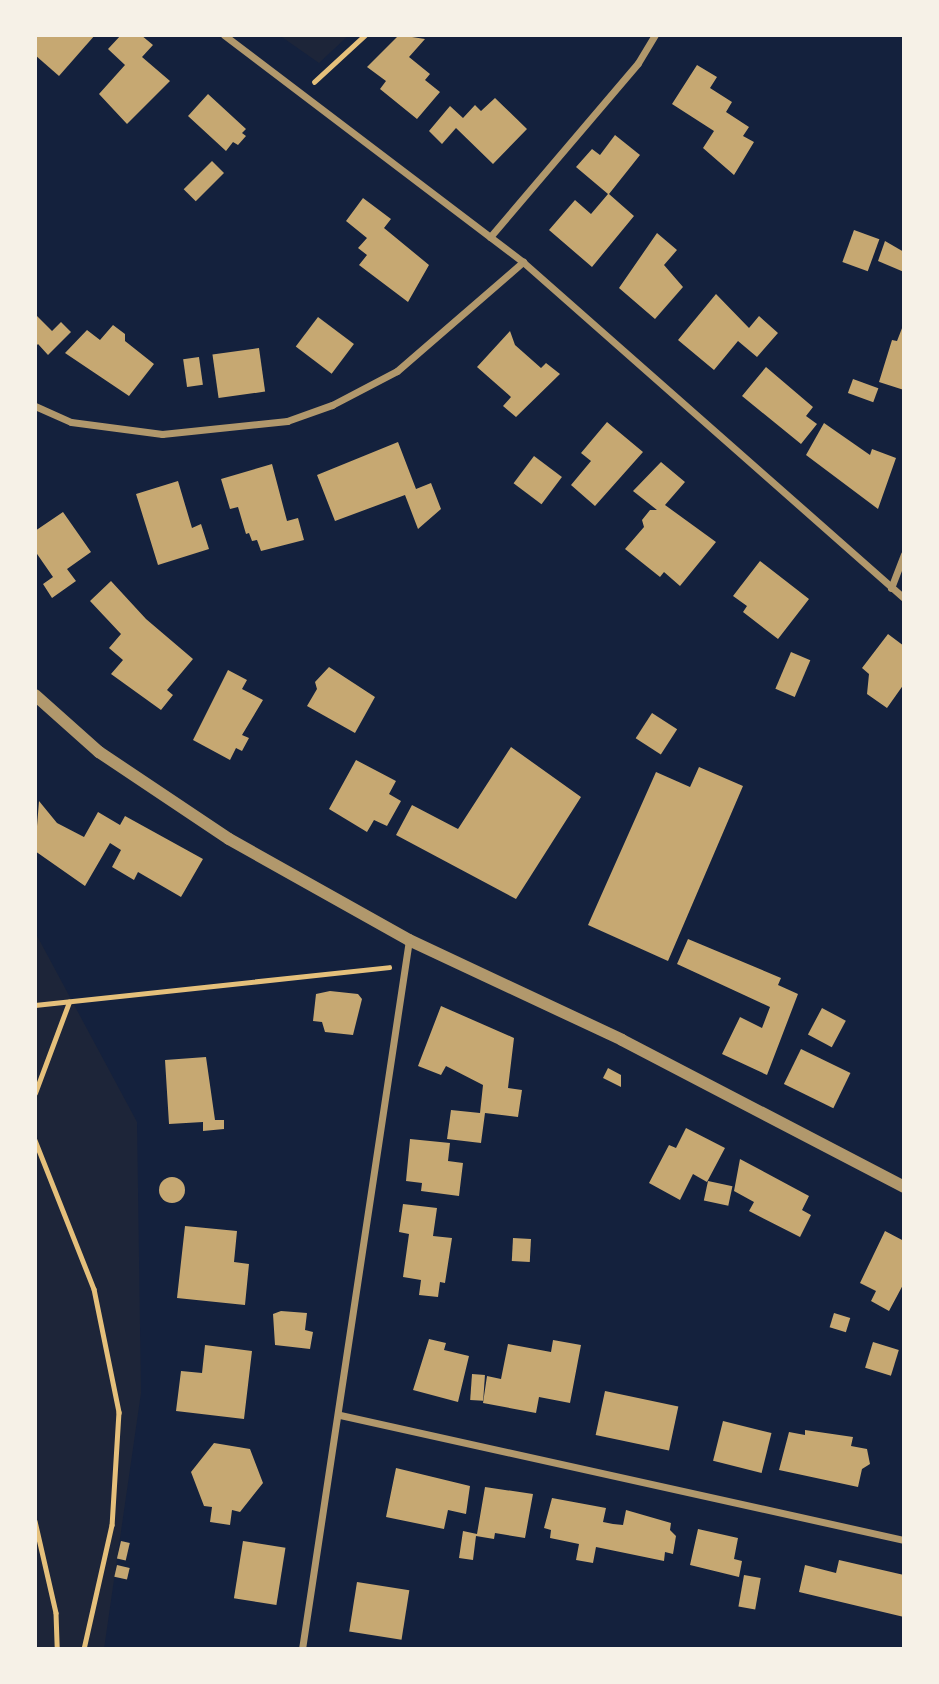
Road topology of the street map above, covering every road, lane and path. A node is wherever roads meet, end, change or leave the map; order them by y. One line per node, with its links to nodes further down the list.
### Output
1 (224, 35): 4 (street)
2 (365, 35): 4 (path)
3 (655, 35): 5 (street)
4 (303, 94): 5 (street)
5 (490, 237): 6 (street)
6 (523, 262): 7 (street); 9 (street)
7 (35, 406)
8 (904, 554): 9 (street)
9 (891, 588): 10 (street)
10 (904, 598)
11 (35, 695): 12 (street)
12 (409, 940): 13 (street); 18 (street)
13 (405, 967): 14 (path); 19 (street)
14 (69, 1002): 15 (path); 16 (path)
15 (35, 1005)
16 (35, 1093)
17 (35, 1140): 23 (path)
18 (904, 1187)
19 (340, 1415): 21 (street); 24 (street)
20 (35, 1521): 22 (path)
21 (904, 1540)
22 (57, 1649)
23 (84, 1649)
24 (302, 1649)

